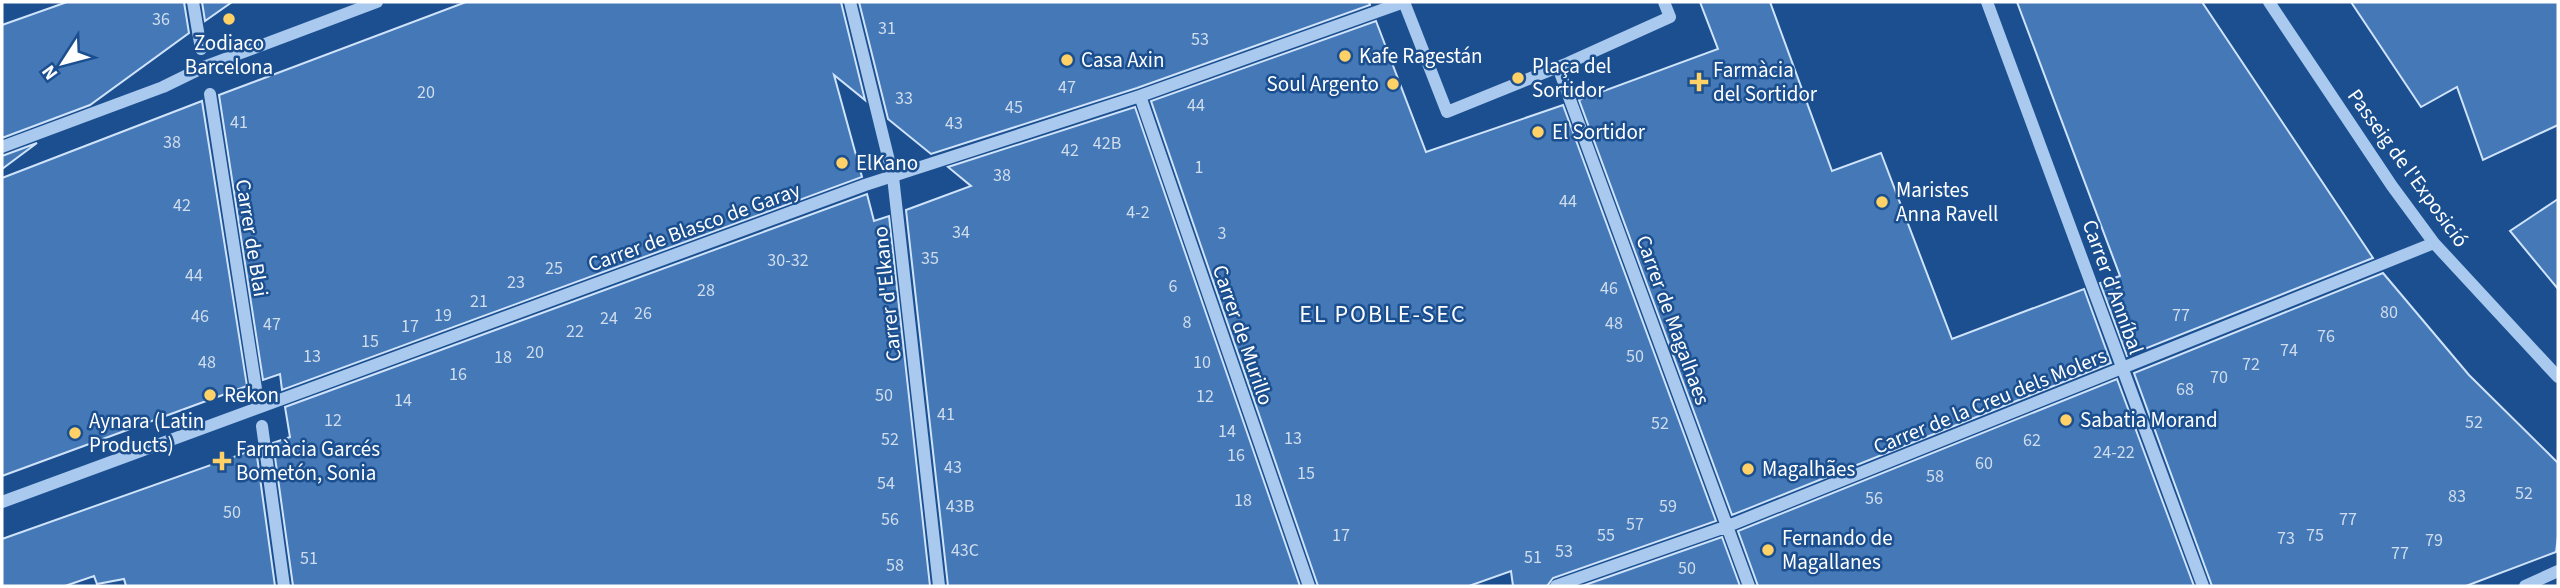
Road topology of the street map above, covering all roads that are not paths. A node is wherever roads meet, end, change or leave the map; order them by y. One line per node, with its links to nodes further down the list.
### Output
1 (193, 2): 8 (street)
2 (377, 2): 12 (street)
3 (850, 2): 13 (street, Carrer d'Elkano)
4 (1404, 2): 9 (street); 11 (street, Carrer de Blasco de Garay)
5 (1664, 2): 9 (street)
6 (1987, 2): 15 (street, Carrer d'Anníbal)
7 (2269, 2): 14 (street, Passeig de l'Exposició)
8 (201, 49)
9 (1558, 67): 20 (street, Carrer de Magalhaes)
10 (210, 94): 17 (street, Carrer de Blai)
11 (1140, 96): 13 (street, Carrer de Blasco de Garay); 24 (street, Carrer de Murillo)
12 (2, 147)
13 (894, 177): 19 (street, Carrer de Blasco de Garay); 23 (street, Carrer d'Elkano)
14 (2434, 243): 15 (street, Carrer de la Creu dels Molers); 16 (street, Passeig de l'Exposició)
15 (2122, 369): 20 (street, Carrer de la Creu dels Molers); 27 (street, Carrer d'Anníbal)
16 (2558, 377)
17 (256, 389)
18 (262, 426): 22 (street)
19 (2, 502)
20 (1728, 526): 25 (street, Carrer de la Creu dels Molers); 26 (street, Carrer de Magalhaes)
21 (2558, 571): 28 (street)
22 (284, 586)
23 (939, 586)
24 (1309, 586)
25 (1556, 586)
26 (1749, 586)
27 (2203, 586)
28 (2525, 586)

